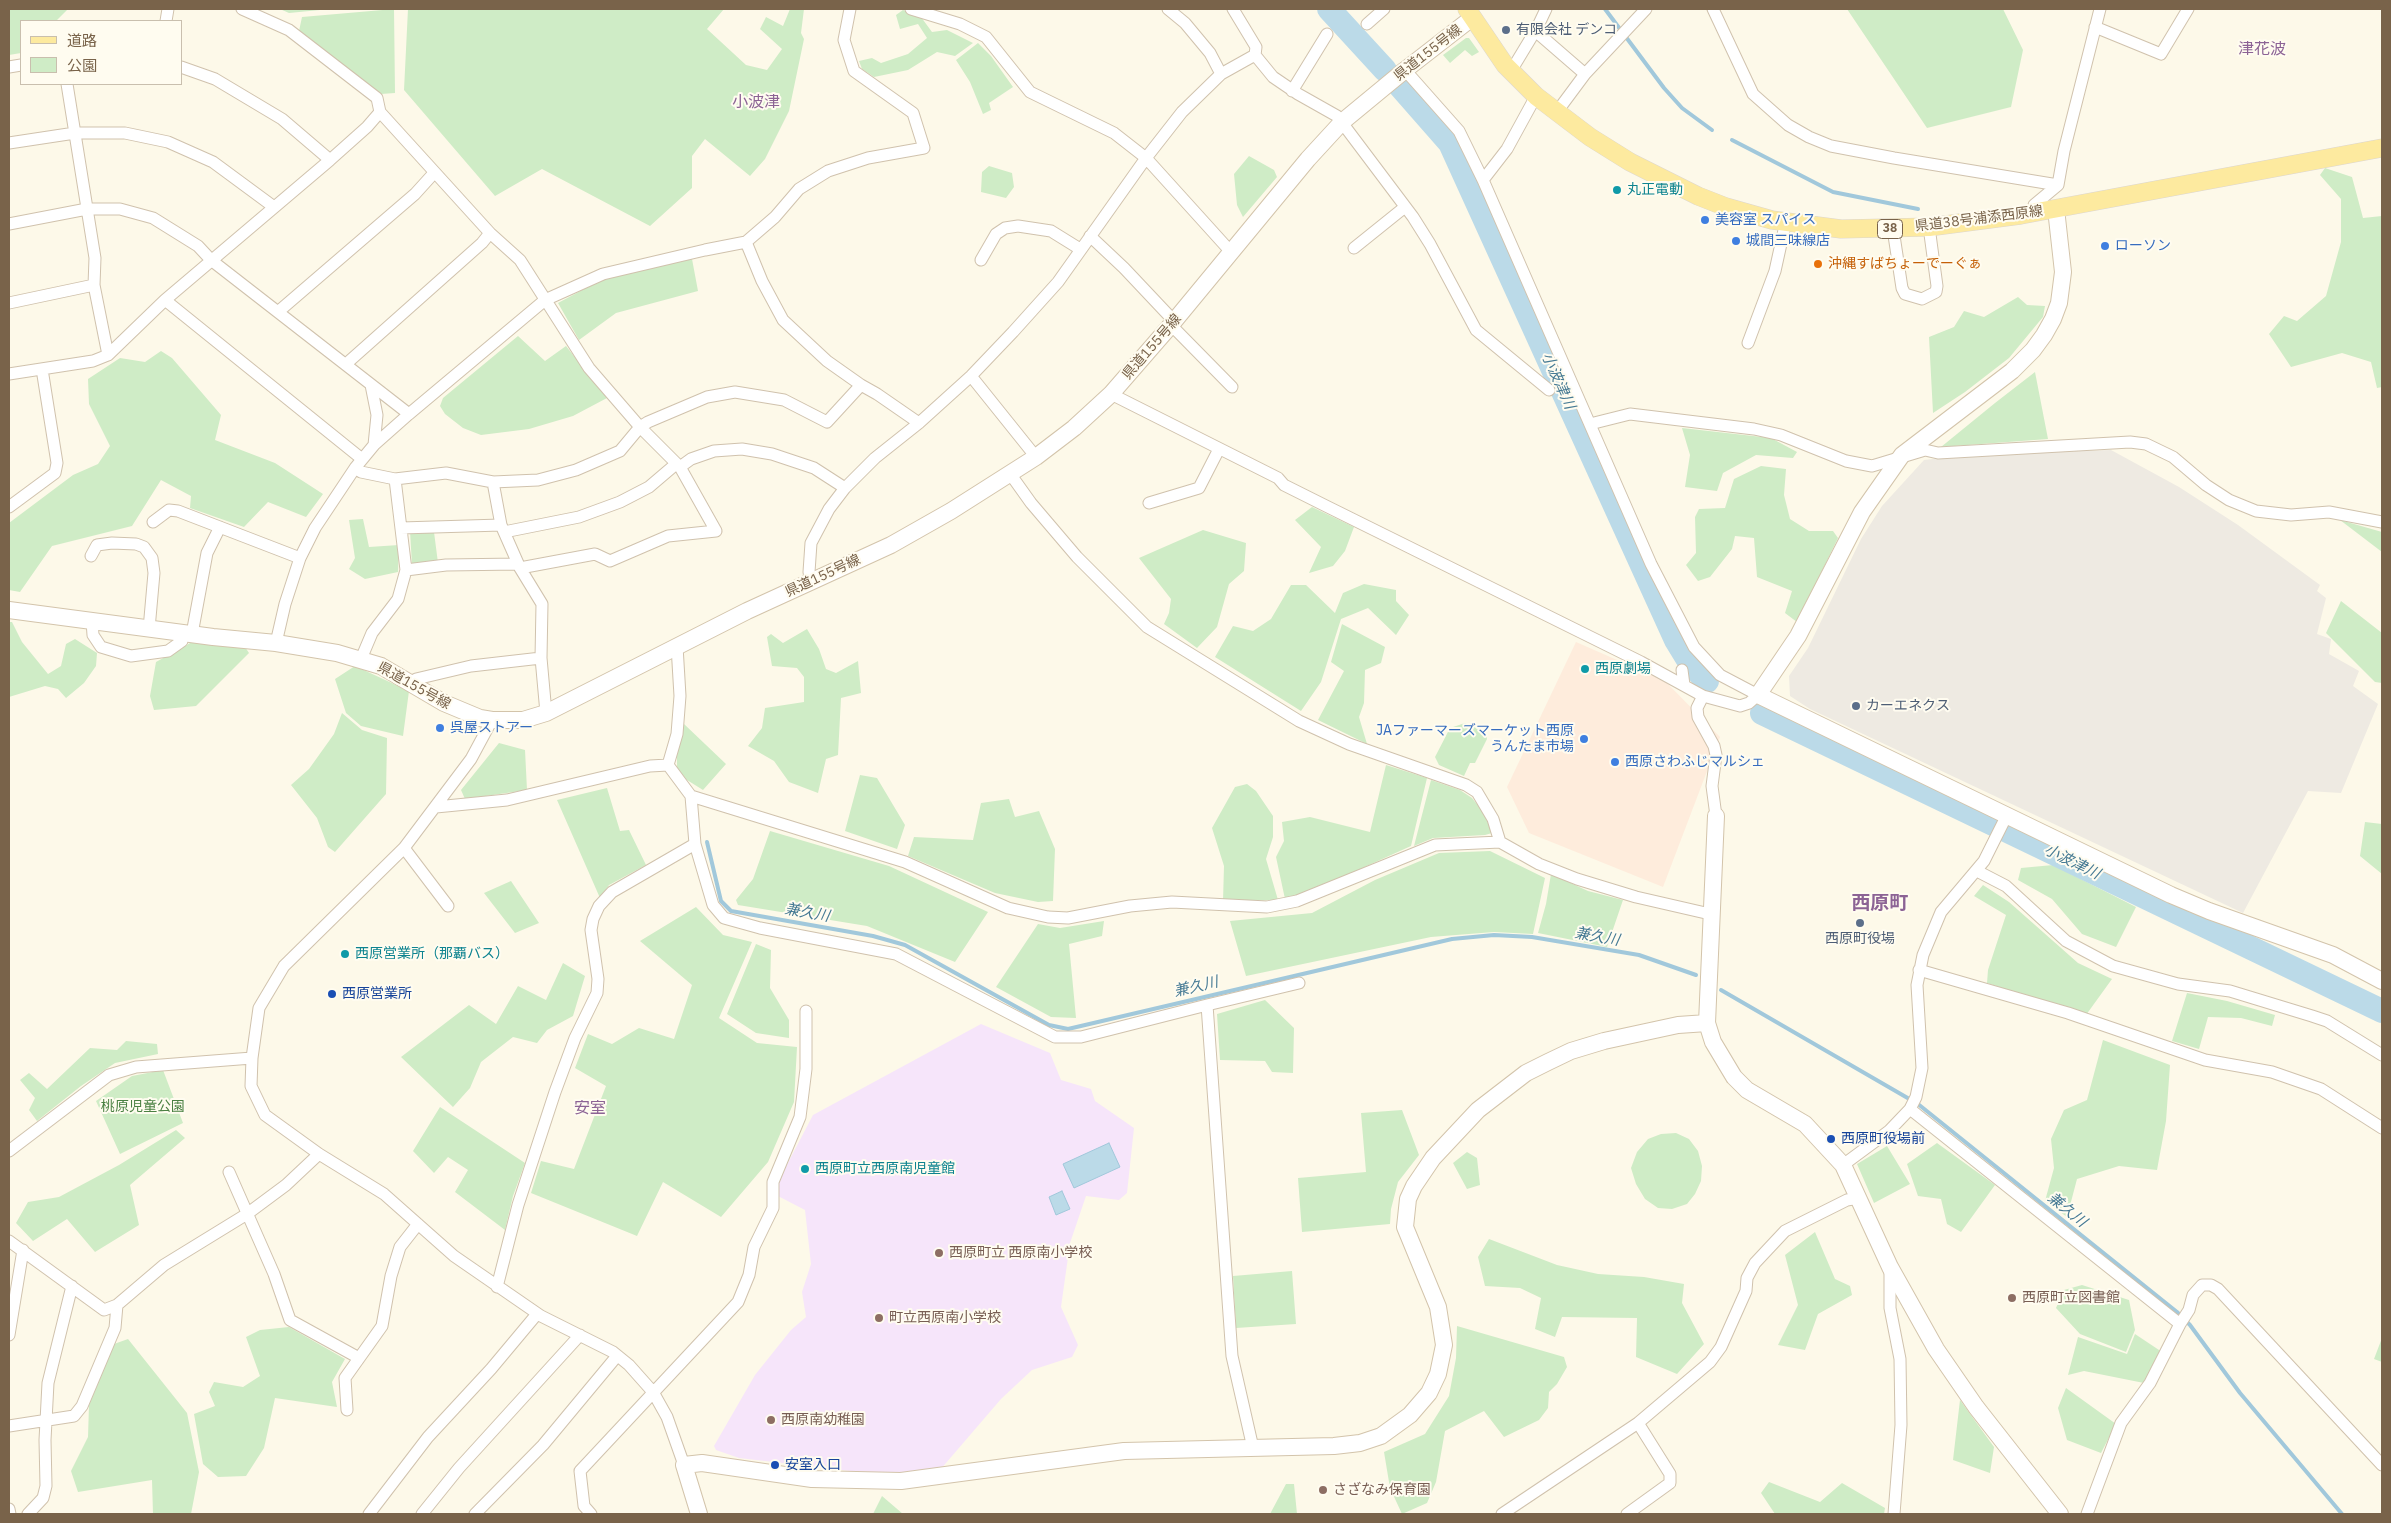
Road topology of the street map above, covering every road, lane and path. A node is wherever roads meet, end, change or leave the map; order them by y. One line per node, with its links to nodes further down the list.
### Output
1 (242, 9): 26 (street)
2 (850, 9): 47 (street)
3 (911, 9): 32 (street)
4 (1168, 9): 21 (street)
5 (1233, 9): 17 (street)
6 (1384, 9): 13 (street)
7 (1546, 9): 14 (street)
8 (1646, 9): 22 (street)
9 (1713, 9): 36 (street)
10 (2100, 9): 15 (street)
11 (2188, 9): 15 (street)
12 (1469, 14): 19 (street, 県道155号線); 20 (main road, 県道38号浦添西原線 / 38)
13 (1367, 24)
14 (1537, 28): 20 (street); 22 (street)
15 (2095, 28): 36 (street)
16 (1327, 34): 24 (street)
17 (1255, 55): 21 (street); 24 (street)
18 (182, 67): 33 (street)
19 (1405, 70): 28 (street, 県道155号線); 35 (street)
20 (1511, 71): 25 (main road, 県道38号浦添西原線 / 38)
21 (1221, 74): 32 (street)
22 (1585, 74): 27 (street)
23 (67, 85): 29 (street)
24 (1292, 91): 28 (street)
25 (1536, 96): 27 (main road, 県道38号浦添西原線 / 38); 35 (street)
26 (380, 112): 33 (street); 34 (street)
27 (1556, 113): 41 (main road, 県道38号浦添西原線 / 38)
28 (1342, 122): 38 (street); 50 (street, 県道155号線)
29 (75, 133): 30 (street); 37 (street); 39 (street)
30 (9, 143)
31 (2382, 148): 40 (main road, 県道38号浦添西原線 / 38)
32 (1146, 158): 46 (street); 50 (street)
33 (330, 160): 37 (street)
34 (434, 173): 45 (street); 57 (street)
35 (1483, 180): 72 (street)
36 (2058, 185): 40 (street)
37 (274, 207): 51 (street)
38 (1405, 208): 48 (street); 68 (street)
39 (87, 209): 42 (street); 51 (street); 53 (street)
40 (2056, 209): 43 (main road, 県道38号浦添西原線 / 38); 76 (street)
41 (1786, 222): 44 (main road, 県道38号浦添西原線 / 38); 59 (street)
42 (9, 224)
43 (1929, 227): 44 (main road, 県道38号浦添西原線 / 38); 44 (street)
44 (1893, 229)
45 (490, 233): 55 (street); 61 (street)
46 (1090, 236): 49 (street); 58 (street)
47 (746, 242): 55 (street); 66 (street)
48 (1354, 248)
49 (1080, 249): 52 (street); 64 (street)
50 (1230, 252): 58 (street, 県道155号線)
51 (211, 260): 54 (street); 57 (street)
52 (981, 260)
53 (94, 285): 56 (street); 60 (street)
54 (165, 300): 60 (street); 78 (street)
55 (544, 300): 70 (street); 73 (street)
56 (9, 303)
57 (279, 311): 61 (street)
58 (1172, 323): 67 (street); 69 (street, 県道155号線)
59 (1748, 342)
60 (108, 355): 62 (street)
61 (346, 364): 65 (street)
62 (42, 369): 63 (street); 86 (street)
63 (9, 374)
64 (971, 376): 71 (street); 77 (street)
65 (371, 384): 70 (street); 74 (street)
66 (861, 385): 71 (street); 73 (street)
67 (1232, 387)
68 (1549, 390)
69 (1110, 394): 75 (street); 77 (street, 県道155号線)
70 (409, 414): 74 (street)
71 (919, 423): 84 (street)
72 (1590, 424): 76 (street); 108 (street)
73 (640, 427): 79 (street); 83 (street)
74 (374, 445): 78 (street)
75 (1219, 449): 85 (street); 107 (street)
76 (1902, 456): 88 (street); 108 (street)
77 (1036, 457): 81 (street, 県道155号線)
78 (362, 459): 80 (street)
79 (678, 465): 84 (street); 91 (street); 94 (street)
80 (355, 468): 82 (street); 93 (street)
81 (1011, 475): 96 (street, 県道155号線); 117 (street)
82 (395, 479): 83 (street); 90 (street)
83 (493, 482): 91 (street)
84 (845, 488): 96 (street)
85 (1149, 503)
86 (9, 507)
87 (152, 522): 89 (street)
88 (2382, 522)
89 (220, 528): 93 (street); 100 (street)
90 (401, 528): 91 (street); 95 (street)
91 (502, 529): 94 (street)
92 (91, 556): 99 (street)
93 (300, 558): 101 (street)
94 (519, 566): 95 (street); 103 (street)
95 (406, 570): 104 (street)
96 (811, 582): 102 (street, 県道155号線)
97 (9, 610): 98 (street, 県道155号線)
98 (92, 621): 99 (street, 県道155号線); 100 (street)
99 (149, 629): 100 (street, 県道155号線)
100 (188, 634): 101 (street, 県道155号線)
101 (276, 643): 104 (street, 県道155号線)
102 (677, 646): 110 (street, 県道155号線); 112 (street)
103 (541, 658): 106 (street); 110 (street)
104 (361, 659): 106 (street, 県道155号線)
105 (1682, 670): 107 (street)
106 (412, 684): 111 (street, 県道155号線)
107 (1684, 685): 109 (street)
108 (1758, 695): 109 (street); 116 (street)
109 (1703, 696): 115 (street)
110 (546, 713): 111 (street, 県道155号線)
111 (492, 720): 114 (street)
112 (668, 765): 113 (street); 114 (street)
113 (691, 796): 117 (street); 118 (street)
114 (436, 808): 119 (street)
115 (1716, 816): 122 (street)
116 (2005, 819): 120 (street); 124 (street)
117 (1500, 842): 122 (street)
118 (695, 844): 126 (street); 144 (street)
119 (404, 848): 121 (street); 130 (street)
120 (1980, 866): 123 (street); 129 (street)
121 (448, 906)
122 (1710, 914): 128 (street)
123 (1919, 970): 131 (street); 132 (street)
124 (2382, 981)
125 (1299, 983): 126 (street)
126 (1207, 1005): 157 (street)
127 (806, 1011): 152 (street)
128 (1707, 1022): 135 (street); 157 (street)
129 (2382, 1055)
130 (252, 1058): 133 (street); 134 (street)
131 (1913, 1103): 135 (street); 147 (street)
132 (2382, 1128)
133 (9, 1151)
134 (319, 1154): 138 (street); 139 (street)
135 (1843, 1165): 137 (street)
136 (229, 1172): 138 (street)
137 (1858, 1198): 142 (street); 155 (street)
138 (247, 1214): 145 (street); 151 (street)
139 (418, 1224): 144 (street); 151 (street)
140 (9, 1241): 141 (street)
141 (23, 1250): 143 (street); 148 (street)
142 (1890, 1267): 171 (street); 172 (street)
143 (72, 1286): 145 (street); 154 (street)
144 (498, 1287): 146 (street)
145 (117, 1305): 154 (street)
146 (537, 1314): 149 (street); 164 (street)
147 (2181, 1323): 159 (street); 173 (street)
148 (9, 1335)
149 (580, 1335): 150 (street); 165 (street)
150 (617, 1356): 152 (street); 166 (street)
151 (359, 1358): 153 (street)
152 (653, 1392): 158 (street); 161 (street)
153 (347, 1410)
154 (46, 1419): 156 (street); 163 (street)
155 (1638, 1423): 169 (street); 170 (street)
156 (9, 1426)
157 (1253, 1448): 158 (street)
158 (684, 1465): 168 (street)
159 (2382, 1465)
160 (9, 1509): 162 (street)
161 (588, 1510): 167 (street)
162 (10, 1514)
163 (28, 1514)
164 (369, 1514)
165 (422, 1514)
166 (475, 1514)
167 (576, 1514)
168 (699, 1514)
169 (1502, 1514)
170 (1627, 1514)
171 (1894, 1514)
172 (2060, 1514)
173 (2087, 1514)

